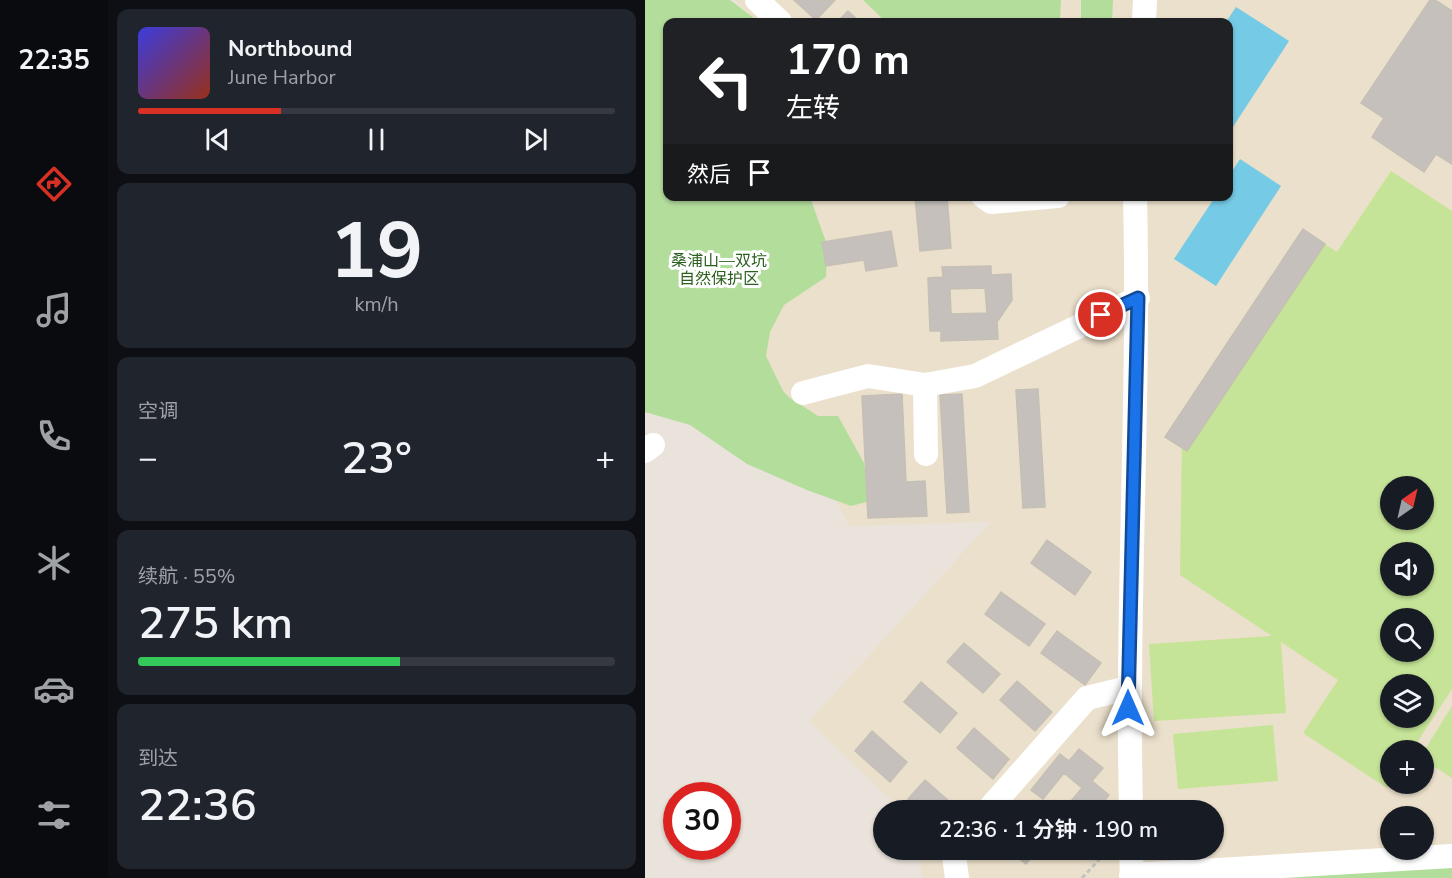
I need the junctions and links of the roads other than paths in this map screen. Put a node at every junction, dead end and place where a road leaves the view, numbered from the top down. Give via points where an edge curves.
1 (757, 0) edge
2 (1145, 0) edge
3 (776, 18) edge
4 (1144, 18) edge
5 (1135, 201) edge
6 (1138, 298) junction
7 (925, 385) junction
8 (803, 393) dead end
9 (926, 454) dead end
10 (1128, 688) junction
11 (997, 800) edge
12 (1131, 800) edge
13 (1452, 856) edge
14 (955, 860) edge
15 (1131, 860) edge
16 (1131, 876) edge
17 (957, 878) edge

1 - 3 street
2 - 4 street
5 - 6 street
6 - 7 street via 975,376
6 - 10 street
7 - 8 street via 868,376
7 - 9 street
10 - 11 street via 1087,698
10 - 12 street
13 - 16 street
14 - 17 street
15 - 16 street

